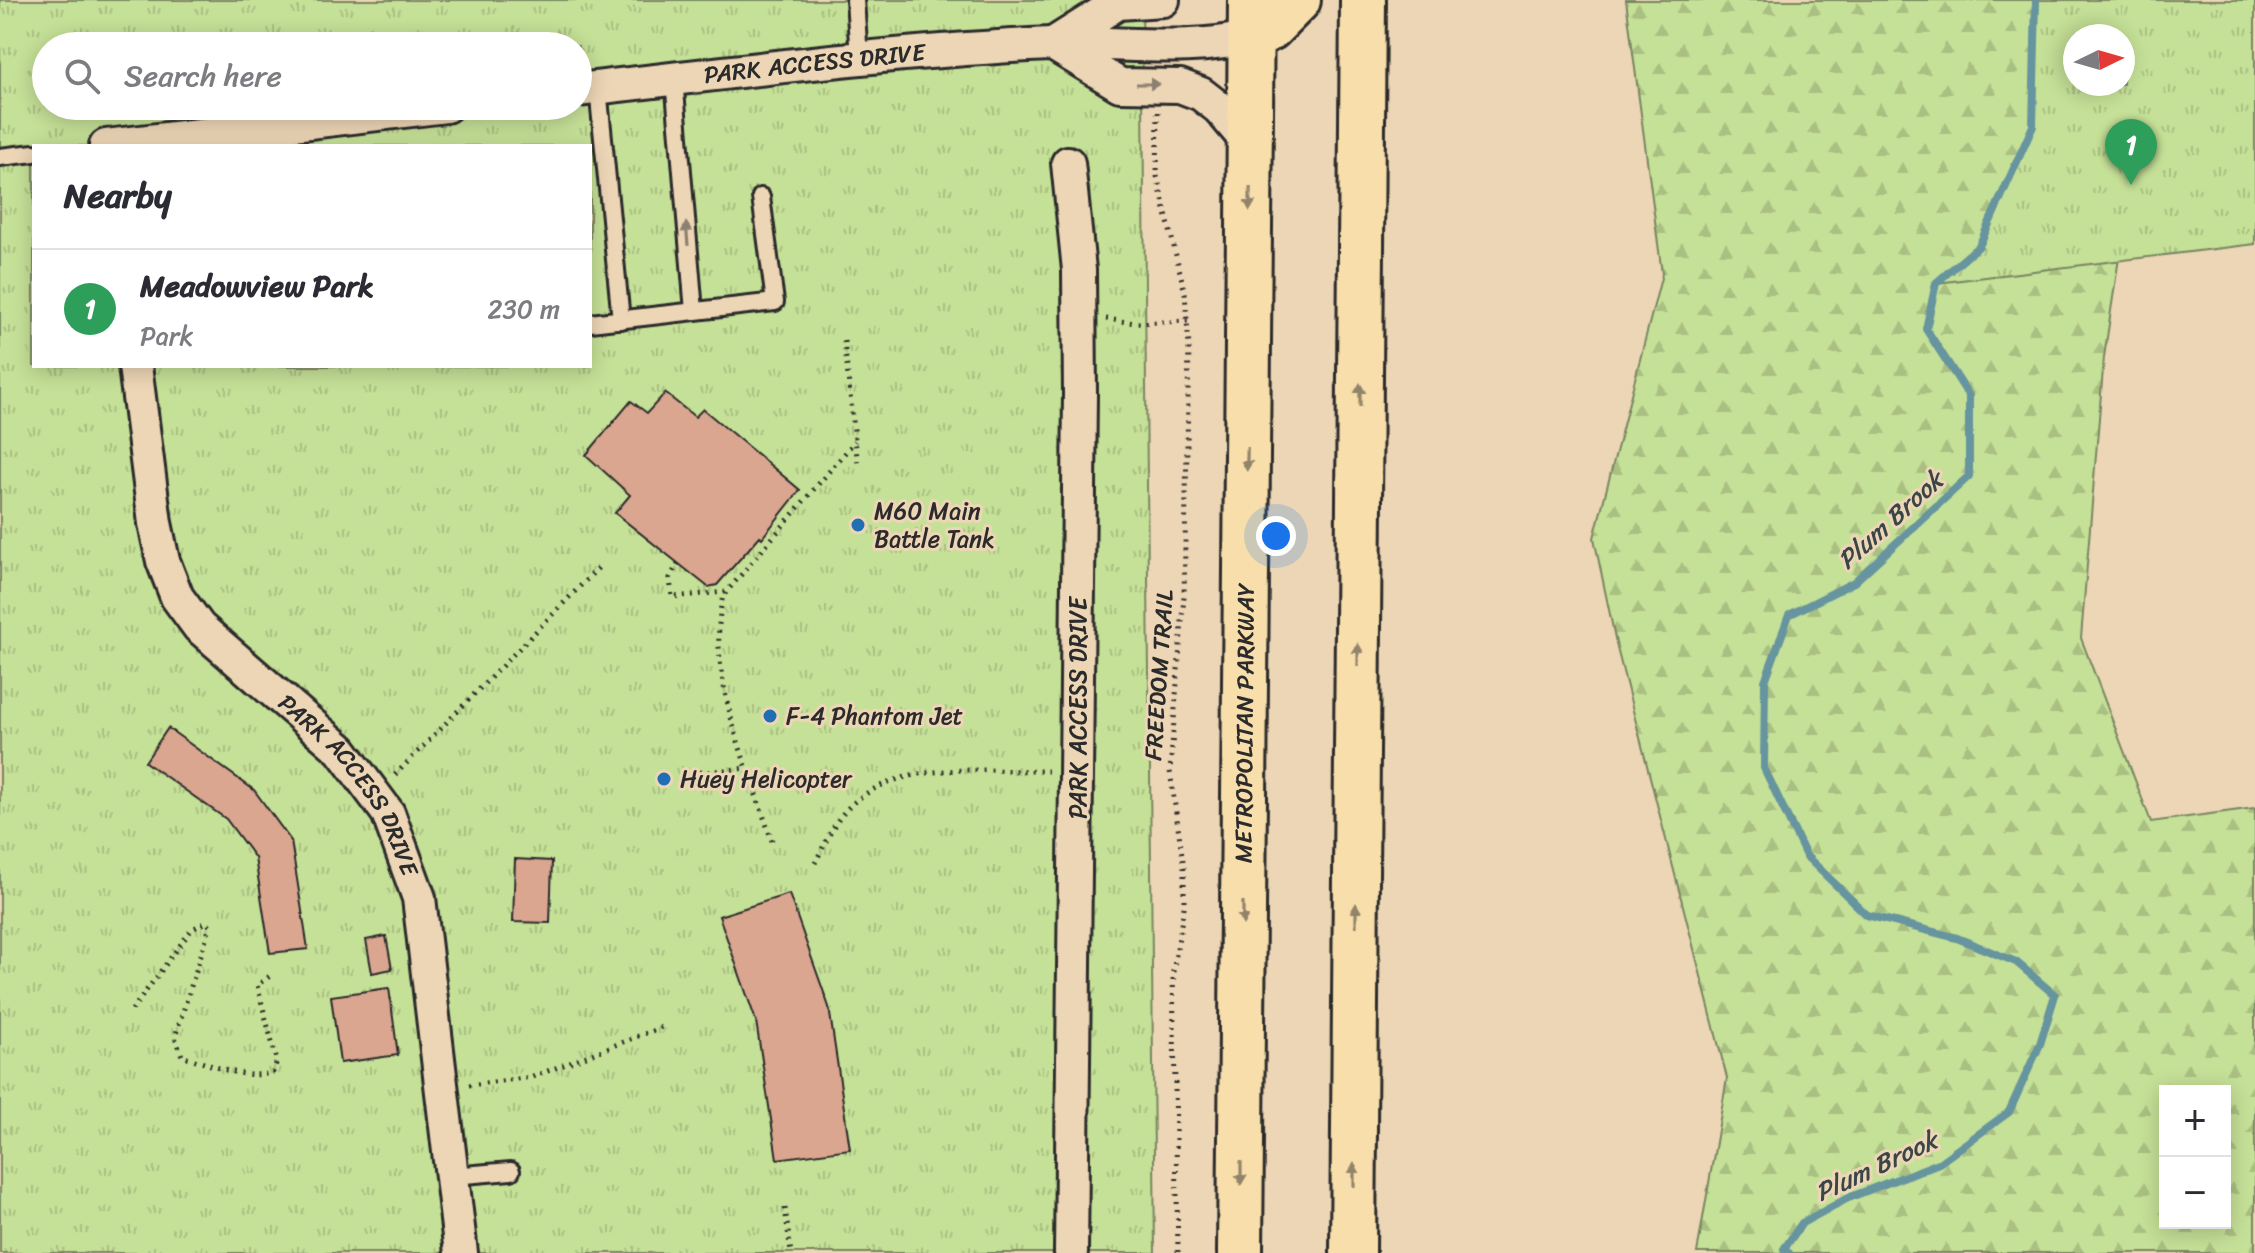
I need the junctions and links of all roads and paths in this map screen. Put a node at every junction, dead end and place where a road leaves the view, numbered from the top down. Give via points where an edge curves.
1 (855, 0) edge
2 (1163, 0) edge
3 (1298, 0) edge
4 (1363, 0) edge
5 (1251, 18) edge
6 (1053, 44) junction
7 (859, 57) junction
8 (674, 79) junction
9 (592, 89) edge
10 (1158, 101) dead end
11 (592, 117) edge
12 (327, 120) edge
13 (123, 144) edge
14 (1250, 145) junction
15 (32, 153) edge
16 (0, 157) edge
17 (1068, 163) dead end
18 (761, 197) dead end
19 (694, 311) junction
20 (1079, 316) junction
21 (621, 320) junction
22 (1188, 321) junction
23 (592, 323) edge
24 (844, 341) dead end
25 (135, 368) edge
26 (855, 441) junction
27 (858, 466) dead end
28 (678, 563) dead end
29 (599, 567) dead end
30 (726, 592) junction
31 (747, 768) junction
32 (692, 773) dead end
33 (1078, 773) junction
34 (390, 779) dead end
35 (772, 841) dead end
36 (815, 863) dead end
37 (273, 974) dead end
38 (132, 1010) dead end
39 (662, 1027) dead end
40 (443, 1089) junction
41 (511, 1171) dead end
42 (452, 1176) junction
43 (785, 1208) dead end
44 (461, 1253) edge
45 (791, 1253) edge
46 (1071, 1253) edge
47 (1178, 1253) edge
48 (1240, 1253) edge
49 (1353, 1253) edge

1 - 7 lane
2 - 6 street, PARK ACCESS DRIVE via 1118,3
3 - 5 main road via 1270,28
49 -> 4 main road
5 - 6 street, PARK ACCESS DRIVE via 1208,45
5 - 14 main road, METROPOLITAN PARKWAY
6 - 7 street, PARK ACCESS DRIVE
6 -> 14 street via 1120,85 1180,86 1201,94
7 - 8 street, PARK ACCESS DRIVE
8 - 9 street, PARK ACCESS DRIVE
19 -> 8 lane
10 - 22 path, FREEDOM TRAIL via 1157,176
11 - 21 lane
12 - 13 street
14 -> 48 main road, METROPOLITAN PARKWAY
15 - 16 lane
17 - 20 street, PARK ACCESS DRIVE
18 - 19 lane via 775,302
19 - 21 lane
20 - 22 path via 1135,323
20 - 33 street, PARK ACCESS DRIVE
21 - 23 lane
22 - 47 path, FREEDOM TRAIL via 1184,596 1170,771 1184,868 1184,907 1173,972
24 - 26 path
25 - 40 street, PARK ACCESS DRIVE via 155,523 177,597 199,627 341,750 388,813 419,898
26 - 27 path
26 - 30 path
28 - 30 path via 670,578 672,597
29 - 34 path
30 - 31 path via 718,633 728,709
31 - 32 path
31 - 35 path
33 - 36 path via 984,771 880,783 843,812
33 - 46 street, PARK ACCESS DRIVE
37 - 38 path via 257,985 277,1061 266,1075 182,1056 177,1047 175,1037 207,945 207,922 192,929
39 - 40 path via 532,1077
40 - 42 street, PARK ACCESS DRIVE
41 - 42 lane
42 - 44 street, PARK ACCESS DRIVE
43 - 45 path

